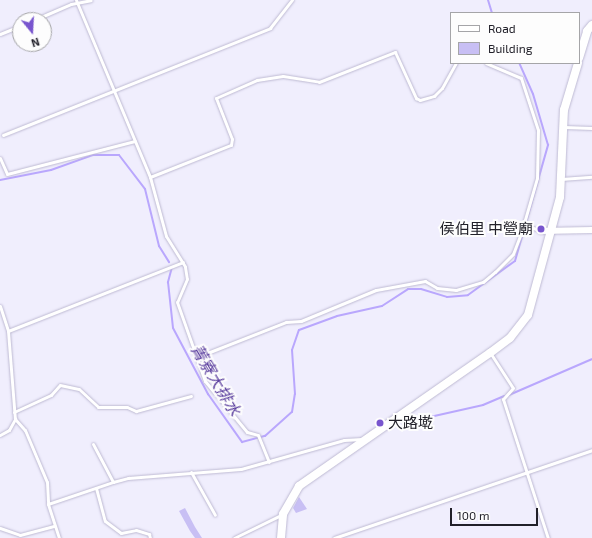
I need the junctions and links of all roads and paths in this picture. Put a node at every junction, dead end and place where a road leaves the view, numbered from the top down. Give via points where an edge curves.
1 (76, 0) edge
2 (91, 0) edge
3 (292, 0) edge
4 (79, 5) junction
5 (52, 12) edge
6 (592, 25) edge
7 (12, 29) edge
8 (0, 34) edge
9 (580, 55) edge
10 (455, 64) edge
11 (488, 64) edge
12 (578, 64) edge
13 (114, 91) junction
14 (563, 127) junction
15 (592, 128) edge
16 (3, 135) dead end
17 (135, 141) junction
18 (0, 158) edge
19 (150, 177) junction
20 (592, 177) edge
21 (561, 179) junction
22 (524, 225) junction
23 (592, 230) edge
24 (541, 231) joint
25 (552, 233) junction
26 (183, 262) junction
27 (0, 306) edge
28 (8, 331) junction
29 (490, 353) junction
30 (197, 357) junction
31 (191, 396) dead end
32 (14, 412) junction
33 (15, 419) junction
34 (0, 435) edge
35 (364, 438) junction
36 (93, 444) dead end
37 (592, 450) edge
38 (269, 462) junction
39 (191, 472) junction
40 (526, 474) junction
41 (113, 482) junction
42 (96, 488) junction
43 (48, 504) junction
44 (283, 514) junction
45 (214, 515) dead end
46 (54, 526) junction
47 (0, 528) edge
48 (59, 538) edge
49 (150, 538) edge
50 (234, 538) edge
51 (281, 538) edge
52 (334, 538) edge
53 (548, 538) edge

1 - 4 lane
2 - 4 lane
3 - 13 lane via 270,28
4 - 5 lane via 71,4
4 - 13 lane
6 - 9 street via 587,31
7 - 8 lane
10 - 19 lane via 442,88 434,96 420,100 416,98 395,52 319,82 283,76 257,80 216,98 232,139 231,145
11 - 22 lane via 521,78 538,130 537,178
12 - 14 street
13 - 16 lane
13 - 17 lane
14 - 15 lane
14 - 21 street
17 - 18 lane via 7,174
17 - 19 lane
19 - 26 lane via 166,236
20 - 21 lane
21 - 25 street
22 - 24 lane
22 - 30 lane via 512,254 483,282 446,291 424,282 376,290 301,321 286,322
23 - 25 street
24 - 25 street
25 - 29 street via 528,315 510,338
26 - 28 lane
26 - 30 lane via 187,279 177,302
27 - 28 lane
28 - 32 lane
29 - 35 street
29 - 40 lane via 514,388 503,399
30 - 38 lane via 205,381 247,432 258,435
31 - 32 lane via 136,411 98,407 79,389 60,385 51,395
32 - 33 lane
33 - 34 lane via 9,430
33 - 43 lane via 24,430 46,482
35 - 38 lane via 344,440
35 - 44 street via 299,486
36 - 41 lane
37 - 40 lane
38 - 39 lane via 241,469
39 - 41 lane
39 - 45 lane
40 - 52 lane
40 - 53 lane
41 - 42 lane
42 - 43 lane
42 - 49 lane via 105,521 121,533 136,530 149,534
43 - 46 lane
44 - 50 lane
44 - 51 street
46 - 47 lane via 20,535
46 - 48 lane

